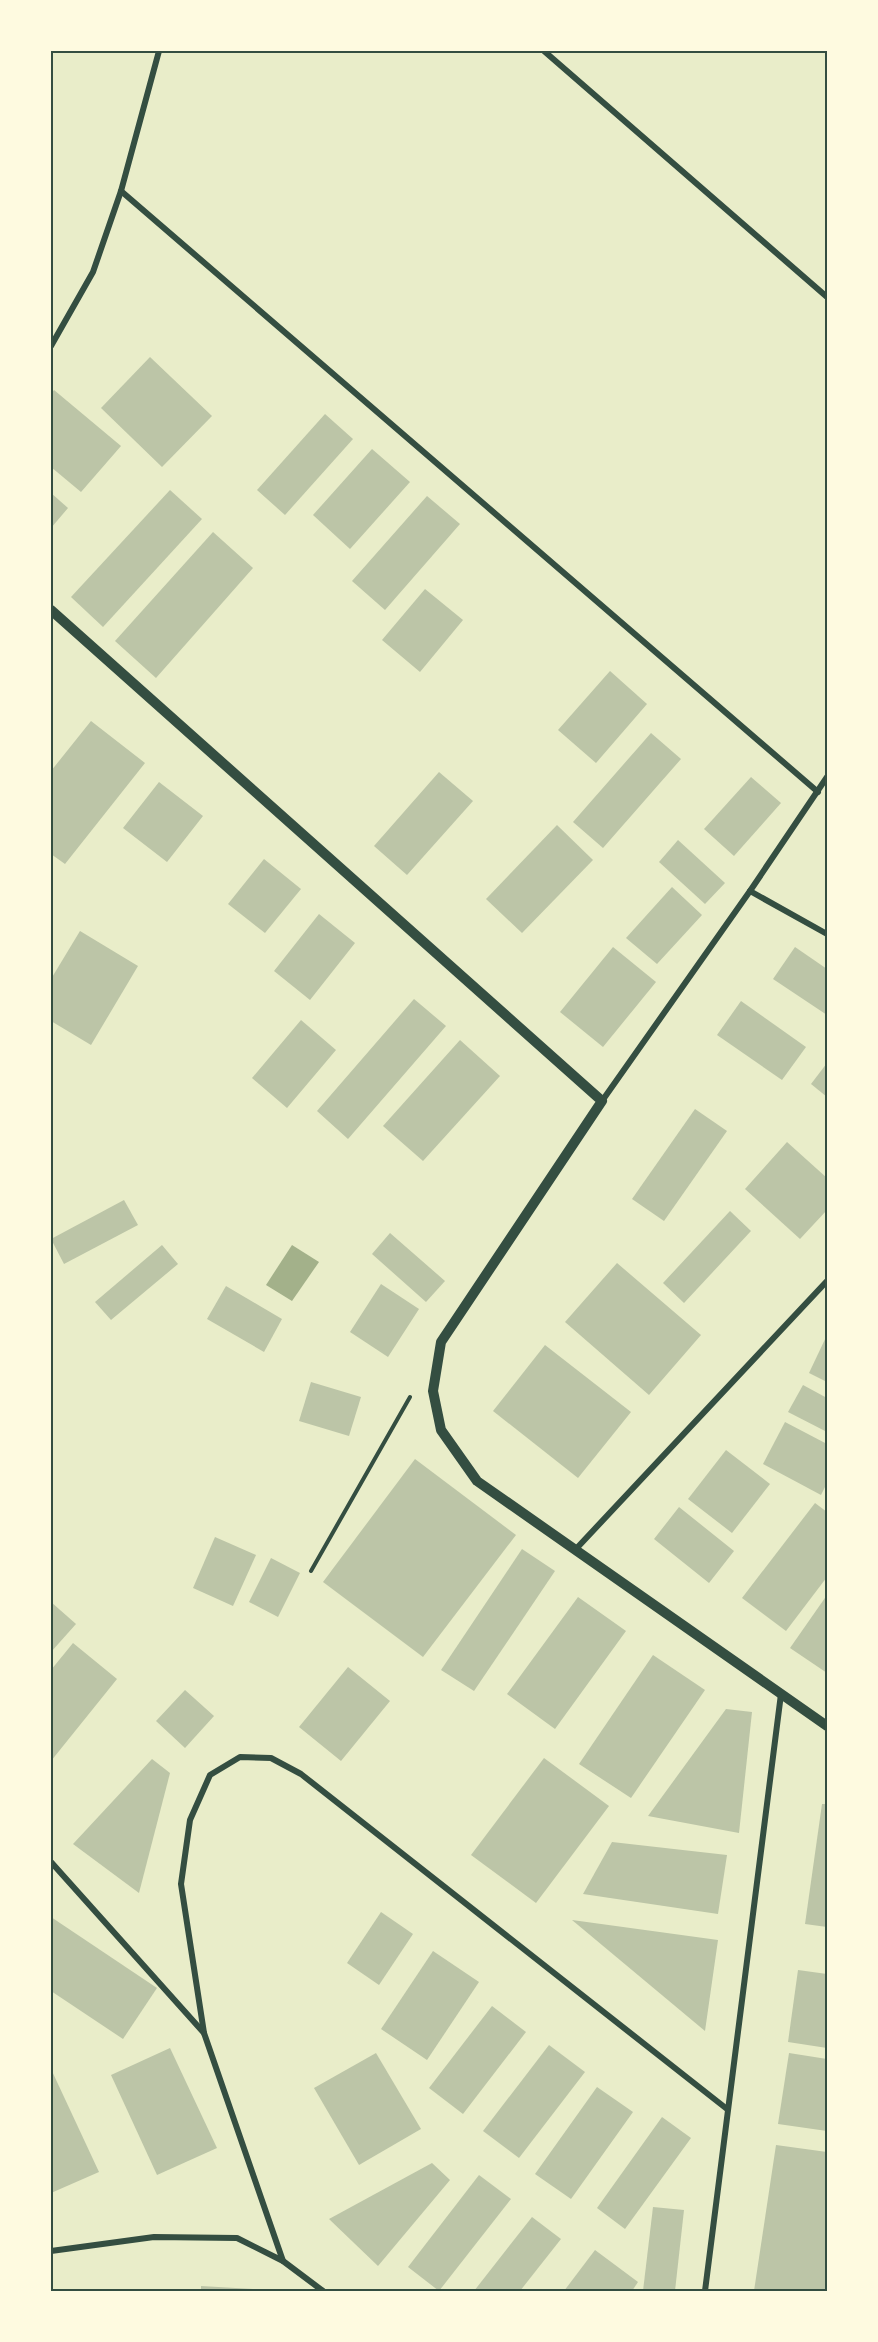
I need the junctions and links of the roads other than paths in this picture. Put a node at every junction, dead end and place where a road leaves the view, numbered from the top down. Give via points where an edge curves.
1 (159, 51) edge
2 (544, 51) edge
3 (121, 191) junction
4 (827, 297) edge
5 (51, 346) edge
6 (51, 610) edge
7 (827, 777) edge
8 (818, 792) junction
9 (750, 891) junction
10 (827, 934) edge
11 (602, 1101) junction
12 (827, 1281) edge
13 (575, 1550) junction
14 (781, 1694) junction
15 (827, 1726) edge
16 (51, 1862) edge
17 (204, 2033) junction
18 (727, 2109) junction
19 (51, 2251) edge
20 (283, 2261) junction
21 (323, 2291) edge
22 (705, 2291) edge

1 - 3 street
2 - 4 street
3 - 5 street via 93,272
3 - 8 street
6 - 11 street
7 - 8 street
8 - 9 street
9 - 10 street
9 - 11 street
11 - 13 street via 441,1342 433,1391 441,1430 477,1480
12 - 13 street
13 - 14 street
14 - 15 street
14 - 18 street
16 - 17 street
17 - 18 street via 181,1884 190,1820 210,1775 240,1757 271,1758 301,1774
17 - 20 street
18 - 22 street
19 - 20 street via 154,2237 237,2238
20 - 21 street

